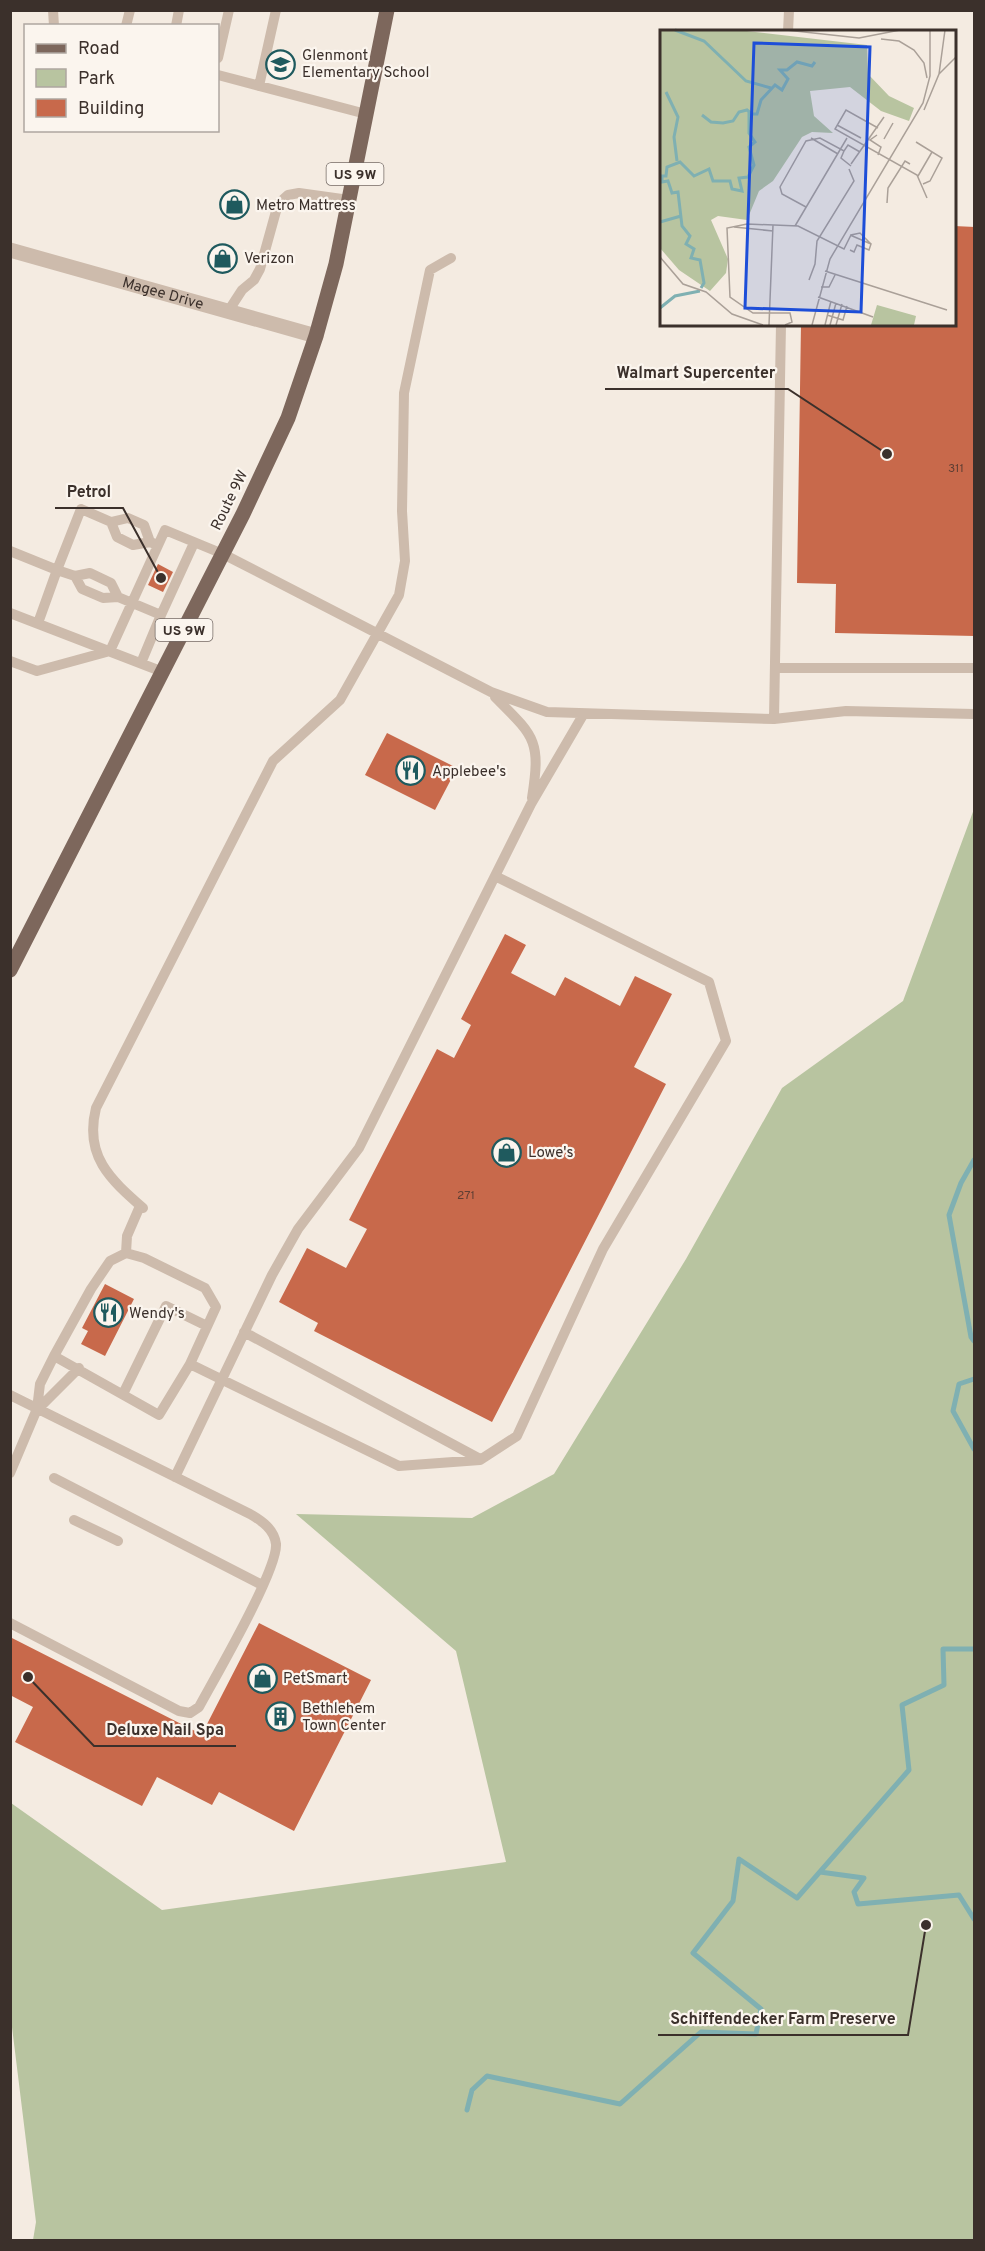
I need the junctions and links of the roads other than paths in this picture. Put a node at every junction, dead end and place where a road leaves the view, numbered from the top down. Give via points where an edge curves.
1 (229, 10) edge
2 (276, 10) edge
3 (387, 10) edge
4 (789, 10) edge
5 (788, 30) edge
6 (219, 53) edge
7 (219, 75) edge
8 (259, 86) junction
9 (366, 114) junction
10 (349, 200) junction
11 (10, 250) edge
12 (451, 258) dead end
13 (229, 310) junction
14 (781, 326) edge
15 (316, 336) junction
16 (111, 522) junction
17 (194, 543) junction
18 (154, 544) junction
19 (10, 551) edge
20 (223, 554) junction
21 (57, 570) junction
22 (75, 576) junction
23 (118, 597) junction
24 (131, 602) junction
25 (10, 612) edge
26 (161, 615) junction
27 (38, 623) junction
28 (377, 634) junction
29 (110, 651) junction
30 (10, 661) edge
31 (141, 663) junction
32 (775, 668) junction
33 (975, 668) edge
34 (163, 672) junction
35 (491, 692) junction
36 (975, 714) edge
37 (583, 715) junction
38 (774, 719) junction
39 (531, 804) junction
40 (495, 876) junction
41 (10, 970) edge
42 (126, 1253) junction
43 (207, 1326) junction
44 (244, 1332) junction
45 (54, 1356) junction
46 (190, 1364) junction
47 (79, 1368) junction
48 (221, 1380) junction
49 (123, 1394) junction
50 (10, 1395) edge
51 (38, 1409) junction
52 (480, 1460) junction
53 (10, 1473) edge
54 (175, 1477) junction
55 (54, 1478) dead end
56 (74, 1520) dead end
57 (118, 1540) dead end
58 (262, 1585) junction
59 (10, 1623) edge

1 - 6 lane
2 - 8 lane
3 - 9 main road, Route 9W / US 9W
4 - 5 lane
7 - 8 lane
8 - 9 lane
9 - 10 main road, Route 9W / US 9W
10 - 13 lane via 299,194 288,195 278,204 254,280
10 - 15 main road, Route 9W / US 9W
11 - 13 street, Magee Drive
12 - 28 lane via 430,270 404,393 404,570 399,595
13 - 15 street, Magee Drive
14 - 32 lane
15 - 20 main road, Route 9W / US 9W via 278,440
16 - 18 lane via 117,537 133,545
16 - 18 lane via 128,518 144,525
16 - 21 lane via 81,509
17 - 18 lane via 165,530
17 - 20 lane
17 - 26 lane
18 - 24 lane
19 - 21 lane
20 - 28 lane
20 - 34 main road, Route 9W / US 9W
21 - 22 lane
21 - 27 lane
22 - 23 lane via 82,589 103,598
22 - 23 lane via 90,573 111,583
23 - 24 lane
24 - 26 lane
24 - 29 lane
25 - 27 lane
26 - 31 lane
27 - 29 lane
28 - 35 lane
28 - 42 lane via 340,700 273,761 96,1108 92,1123 100,1162 110,1178 141,1207 127,1236
29 - 30 lane via 37,670
29 - 31 lane
31 - 34 lane
32 - 33 lane
32 - 38 lane
34 - 41 main road, Route 9W / US 9W
35 - 37 lane via 535,709
35 - 39 lane via 525,726 534,743 537,759
36 - 38 lane via 846,711
37 - 38 lane
37 - 39 lane
39 - 40 lane
40 - 44 lane via 359,1148 298,1229
40 - 52 lane via 709,982 726,1041 603,1249 517,1436
42 - 43 lane via 205,1288 216,1307
42 - 45 lane via 110,1261
43 - 46 lane
43 - 49 lane via 166,1306
44 - 48 lane
44 - 52 lane
45 - 47 lane
45 - 51 lane via 40,1384
46 - 48 lane
46 - 49 lane via 159,1415
47 - 49 lane
47 - 51 lane
48 - 52 lane via 399,1466
48 - 54 lane
50 - 51 lane
51 - 53 lane
51 - 54 lane
54 - 58 lane via 266,1524 276,1545
55 - 58 lane
56 - 57 lane
58 - 59 lane via 199,1707 190,1713 179,1712

